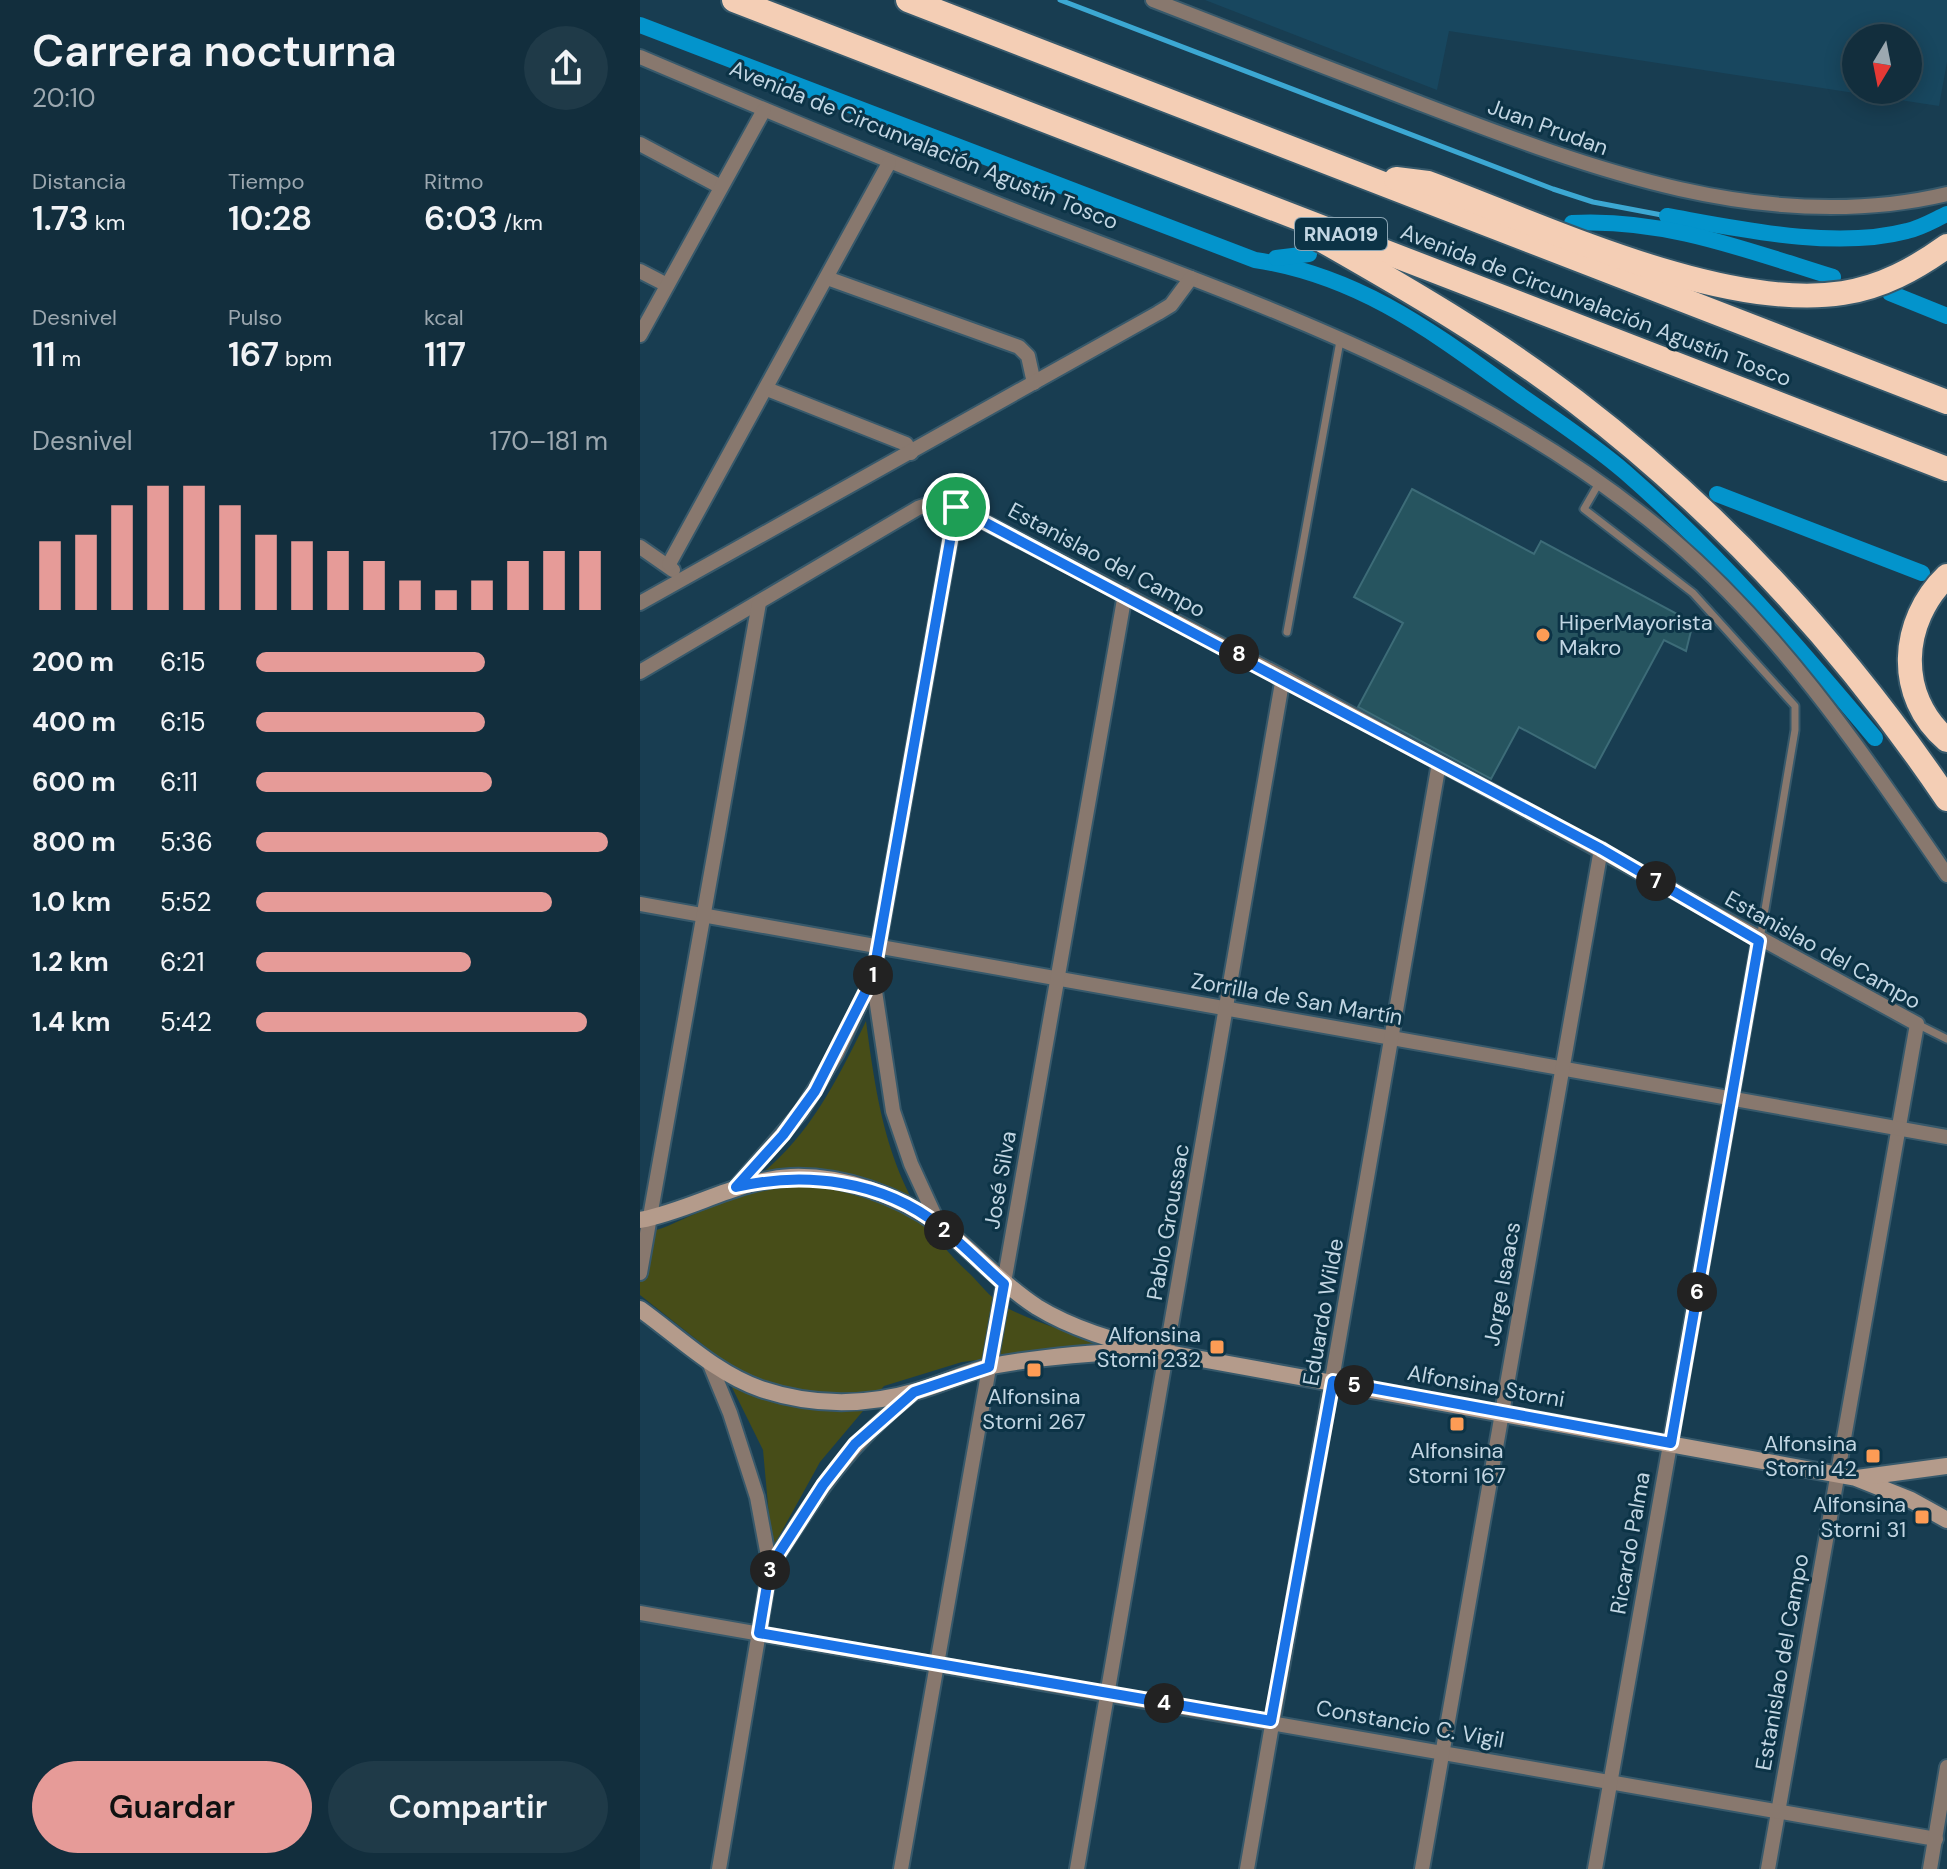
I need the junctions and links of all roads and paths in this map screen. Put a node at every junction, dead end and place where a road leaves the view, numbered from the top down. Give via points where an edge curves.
1 (734, 0) edge
2 (908, 0) edge
3 (1153, 0) edge
4 (640, 57) edge
5 (764, 110) junction
6 (640, 144) edge
7 (889, 163) junction
8 (1357, 174) junction
9 (721, 187) junction
10 (1947, 194) edge
11 (1242, 196) junction
12 (1947, 246) edge
13 (640, 271) edge
14 (827, 278) junction
15 (1191, 278) junction
16 (667, 285) junction
17 (640, 335) edge
18 (1340, 341) junction
19 (1034, 383) junction
20 (767, 389) junction
21 (1947, 402) edge
22 (911, 453) junction
23 (1947, 469) edge
24 (1600, 482) junction
25 (956, 507) junction
26 (640, 547) edge
27 (669, 564) junction
28 (1947, 576) edge
29 (680, 580) junction
30 (1125, 594) junction
31 (640, 603) edge
32 (759, 603) junction
33 (1287, 632) dead end
34 (640, 672) edge
35 (1283, 677) junction
36 (1947, 740) edge
37 (1439, 763) junction
38 (1947, 799) edge
39 (1601, 849) junction
40 (1947, 875) edge
41 (640, 904) edge
42 (704, 915) junction
43 (1759, 941) junction
44 (878, 948) junction
45 (873, 977) junction
46 (1057, 979) junction
47 (1226, 1009) junction
48 (1917, 1024) junction
49 (1394, 1039) junction
50 (1947, 1039) edge
51 (1563, 1069) junction
52 (1731, 1101) junction
53 (1898, 1131) junction
54 (1947, 1137) edge
55 (736, 1187) junction
56 (644, 1219) edge
57 (939, 1225) junction
58 (640, 1273) edge
59 (1004, 1284) junction
60 (640, 1309) edge
61 (1161, 1352) junction
62 (709, 1362) junction
63 (989, 1367) junction
64 (1333, 1381) junction
65 (914, 1392) junction
66 (1501, 1411) junction
67 (1671, 1443) junction
68 (1947, 1466) edge
69 (1837, 1474) junction
70 (1856, 1478) junction
71 (1947, 1520) edge
72 (770, 1567) junction
73 (640, 1613) edge
74 (759, 1633) junction
75 (938, 1665) junction
76 (1108, 1694) junction
77 (1271, 1721) junction
78 (1442, 1751) junction
79 (1947, 1767) edge
80 (1610, 1782) junction
81 (1779, 1811) junction
82 (1936, 1839) junction
83 (719, 1869) edge
84 (901, 1869) edge
85 (1077, 1869) edge
86 (1247, 1869) edge
87 (1422, 1869) edge
88 (1595, 1869) edge
89 (1768, 1869) edge
90 (1930, 1869) edge

1 - 11 highway, Avenida de Circunvalación Agustín Tosco / RNA019
2 - 8 highway, Avenida de Circunvalación Agustín Tosco / RNA019
3 - 10 street, Juan Prudan via 1556,156 1658,185 1754,202 1823,207 1878,207
4 - 5 street, Avenida de Circunvalación Agustín Tosco
5 - 7 street, Avenida de Circunvalación Agustín Tosco
5 - 9 street
6 - 9 street
7 - 14 street
7 - 15 street, Avenida de Circunvalación Agustín Tosco
8 - 12 highway via 1428,183 1660,269 1771,294 1859,290 1916,267
8 - 21 highway, Avenida de Circunvalación Agustín Tosco / RNA019
9 - 16 street
11 - 23 highway, Avenida de Circunvalación Agustín Tosco / RNA019
11 - 38 highway via 1470,328 1574,400 1661,472 1792,600
13 - 16 street
14 - 19 street via 1019,347 1028,356
14 - 20 street
15 - 18 street, Avenida de Circunvalación Agustín Tosco
15 - 19 street via 1171,305
16 - 17 street
18 - 24 street, Avenida de Circunvalación Agustín Tosco via 1474,402
18 - 33 lane
19 - 22 street
20 - 22 street via 906,444
20 - 27 street
22 - 29 street
24 - 40 street, Avenida de Circunvalación Agustín Tosco via 1672,539 1750,614 1827,704
24 - 43 lane via 1584,509 1693,593 1795,706
25 - 30 street, Estanislao del Campo
25 - 32 street via 933,503 918,508
25 - 44 street
26 - 27 street
27 - 29 street
28 - 36 highway via 1916,619 1909,668 1924,713
29 - 31 street
30 - 35 street, Estanislao del Campo
30 - 46 street, José Silva
32 - 34 street
32 - 42 street
35 - 37 street, Estanislao del Campo
35 - 47 street, Pablo Groussac
37 - 39 street, Estanislao del Campo
37 - 49 street, Eduardo Wilde
39 - 43 street, Estanislao del Campo
39 - 51 street, Jorge Isaacs
41 - 42 street, Zorrilla de San Martín
42 - 44 street, Zorrilla de San Martín
42 - 56 street
43 - 48 street, Estanislao del Campo
43 - 52 street, Ricardo Palma
44 - 45 street
44 - 46 street, Zorrilla de San Martín
45 - 55 street via 815,1091
45 - 57 street via 893,1111
46 - 47 street, Zorrilla de San Martín
46 - 59 street, José Silva
47 - 49 street, Zorrilla de San Martín
47 - 61 street, Pablo Groussac
48 - 50 lane
48 - 53 street, Estanislao del Campo
49 - 51 street, Zorrilla de San Martín
49 - 64 street, Eduardo Wilde
51 - 52 street, Zorrilla de San Martín
51 - 66 street, Jorge Isaacs
52 - 53 street, Zorrilla de San Martín
52 - 67 street, Ricardo Palma
53 - 54 street, Zorrilla de San Martín
53 - 69 street, Estanislao del Campo
55 - 56 street, Alfonsina Storni
55 - 57 street, Alfonsina Storni via 794,1177 847,1183
56 - 58 street
57 - 59 street, Alfonsina Storni
59 - 61 street, Alfonsina Storni via 1073,1326
59 - 63 street, José Silva
60 - 62 street, Alfonsina Storni
61 - 63 street, Alfonsina Storni via 1072,1354
61 - 64 street, Alfonsina Storni
61 - 76 street, Pablo Groussac
62 - 65 street, Alfonsina Storni via 761,1389 801,1400 845,1404
62 - 72 street via 757,1497
63 - 65 street, Alfonsina Storni
63 - 75 street, José Silva
64 - 66 street, Alfonsina Storni
64 - 77 street, Eduardo Wilde
65 - 72 street via 875,1423 839,1463
66 - 67 street, Alfonsina Storni
66 - 78 street, Jorge Isaacs
67 - 69 street, Alfonsina Storni
67 - 80 street, Ricardo Palma
68 - 70 street, Alfonsina Storni
69 - 70 street, Alfonsina Storni
69 - 81 street, Estanislao del Campo
70 - 71 street, Alfonsina Storni
72 - 74 street
73 - 74 street, Constancio C. Vigil
74 - 75 street, Constancio C. Vigil
74 - 83 street
75 - 76 street, Constancio C. Vigil
75 - 84 street, José Silva
76 - 77 street, Constancio C. Vigil
76 - 85 street, Pablo Groussac
77 - 78 street, Constancio C. Vigil
77 - 86 street, Eduardo Wilde
78 - 80 street, Constancio C. Vigil
78 - 87 street, Jorge Isaacs
79 - 82 street
80 - 81 street, Constancio C. Vigil
80 - 88 street, Ricardo Palma
81 - 82 street, Constancio C. Vigil
81 - 89 street, Estanislao del Campo
82 - 90 street

